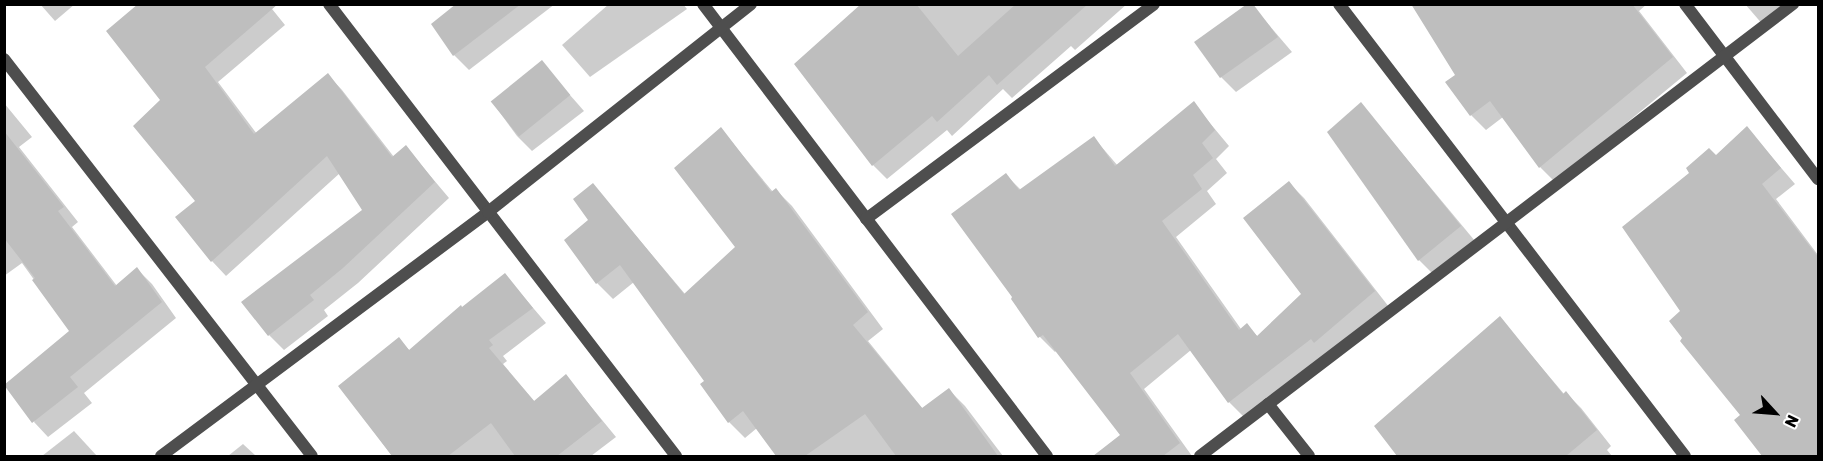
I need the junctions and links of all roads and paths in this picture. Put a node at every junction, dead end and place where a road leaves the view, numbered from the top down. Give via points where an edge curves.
1 (329, 4) edge
2 (703, 4) edge
3 (751, 4) edge
4 (1154, 4) edge
5 (1339, 4) edge
6 (1685, 4) edge
7 (1793, 4) edge
8 (721, 28) junction
9 (1725, 56) junction
10 (4, 59) edge
11 (1818, 179) edge
12 (488, 212) junction
13 (866, 219) junction
14 (1505, 222) junction
15 (256, 384) junction
16 (1268, 404) junction
17 (161, 456) edge
18 (312, 456) edge
19 (676, 456) edge
20 (1047, 456) edge
21 (1200, 456) edge
22 (1309, 456) edge
23 (1685, 456) edge

1 - 12 street
2 - 8 street
3 - 8 street
4 - 13 street
5 - 14 street
6 - 9 street
7 - 9 street
8 - 12 street
8 - 13 street
9 - 11 street
9 - 14 street
10 - 15 street
12 - 15 street
12 - 19 street
13 - 20 street
14 - 16 street
14 - 23 street
15 - 17 street
15 - 18 street
16 - 21 street
16 - 22 street

